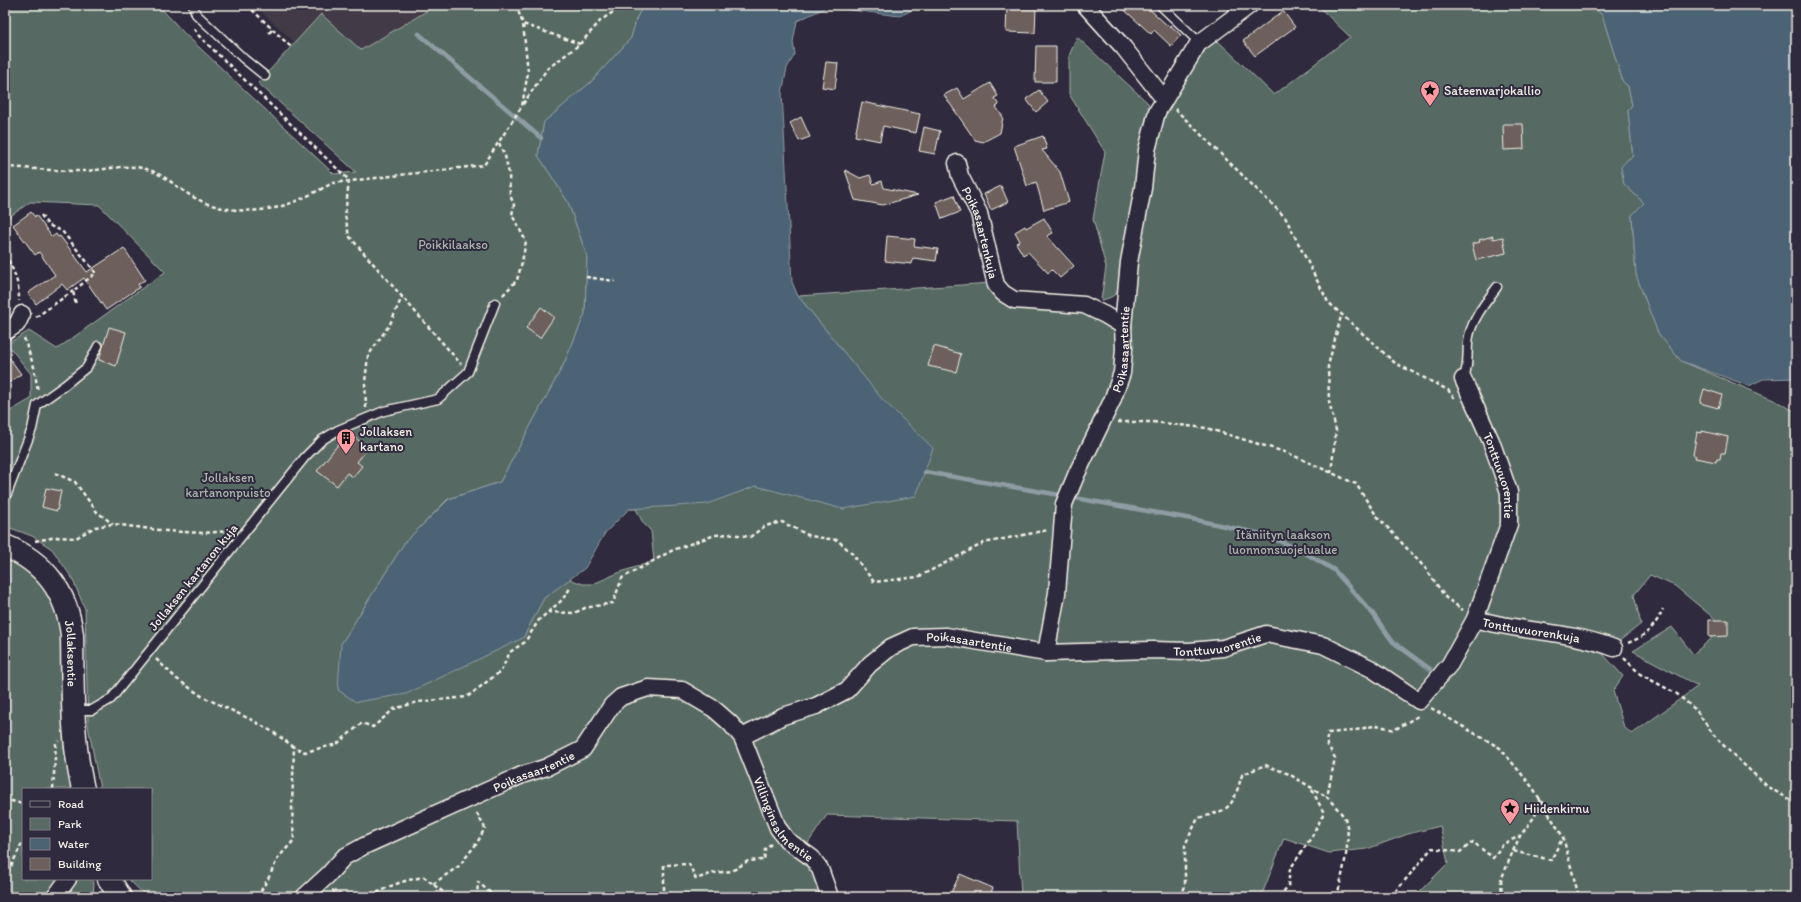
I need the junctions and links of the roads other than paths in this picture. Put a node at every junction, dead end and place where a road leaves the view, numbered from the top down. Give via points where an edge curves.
1 (193, 5) edge
2 (1085, 5) edge
3 (1160, 5) edge
4 (1250, 5) edge
5 (1200, 43) junction
6 (265, 76) dead end
7 (1164, 99) junction
8 (957, 164) dead end
9 (1497, 287) dead end
10 (495, 303) road end
11 (1123, 326) junction
12 (98, 346) dead end
13 (1463, 379) joint
14 (5, 498) edge
15 (5, 546) edge
16 (1475, 619) junction
17 (1614, 648) road end
18 (1046, 653) junction
19 (1422, 709) joint
20 (73, 710) junction
21 (742, 737) junction
22 (83, 788) edge
23 (67, 880) edge
24 (110, 880) edge
25 (55, 897) edge
26 (120, 897) edge
27 (304, 897) edge
28 (830, 897) edge

1 - 6 lane via 196,14
2 - 7 street via 1124,48
3 - 5 lane
4 - 5 street, Poikasaartentie
5 - 7 street, Poikasaartentie
7 - 11 street, Poikasaartentie via 1157,112 1147,150 1143,188 1129,262
8 - 11 street, Poikasaartenkuja via 960,176 979,213 996,285 1003,293 1014,300 1084,305
9 - 13 lane via 1476,318 1469,334 1468,370
10 - 20 lane, Jollaksen kartanon kuja via 468,372 438,399 384,411 338,430 322,440 305,457 111,699 92,710
11 - 18 street, Poikasaartentie via 1122,373 1064,504 1057,593
12 - 14 lane via 87,367 38,405 32,429
13 - 16 street, Tonttuvuorentie via 1491,442 1509,492 1509,524
15 - 20 street, Jollaksentie via 29,558 46,574 67,607 72,635
16 - 17 street, Tonttuvuorenkuja via 1498,626 1597,642
16 - 19 street, Tonttuvuorenkuja
18 - 19 street, Tonttuvuorentie via 1196,651 1223,648 1266,634 1323,645 1372,669
18 - 21 street, Poikasaartentie via 946,636 913,637 891,647 870,664 847,690 816,706 783,716
20 - 22 street, Jollaksentie via 76,762
21 - 27 street, Poikasaartentie via 730,723 682,690 648,688 620,697 582,749 548,767 522,775 364,846 344,857
21 - 28 street, Villinginsalmentie via 778,828 787,840 812,858 820,869
23 - 25 street
24 - 26 street

